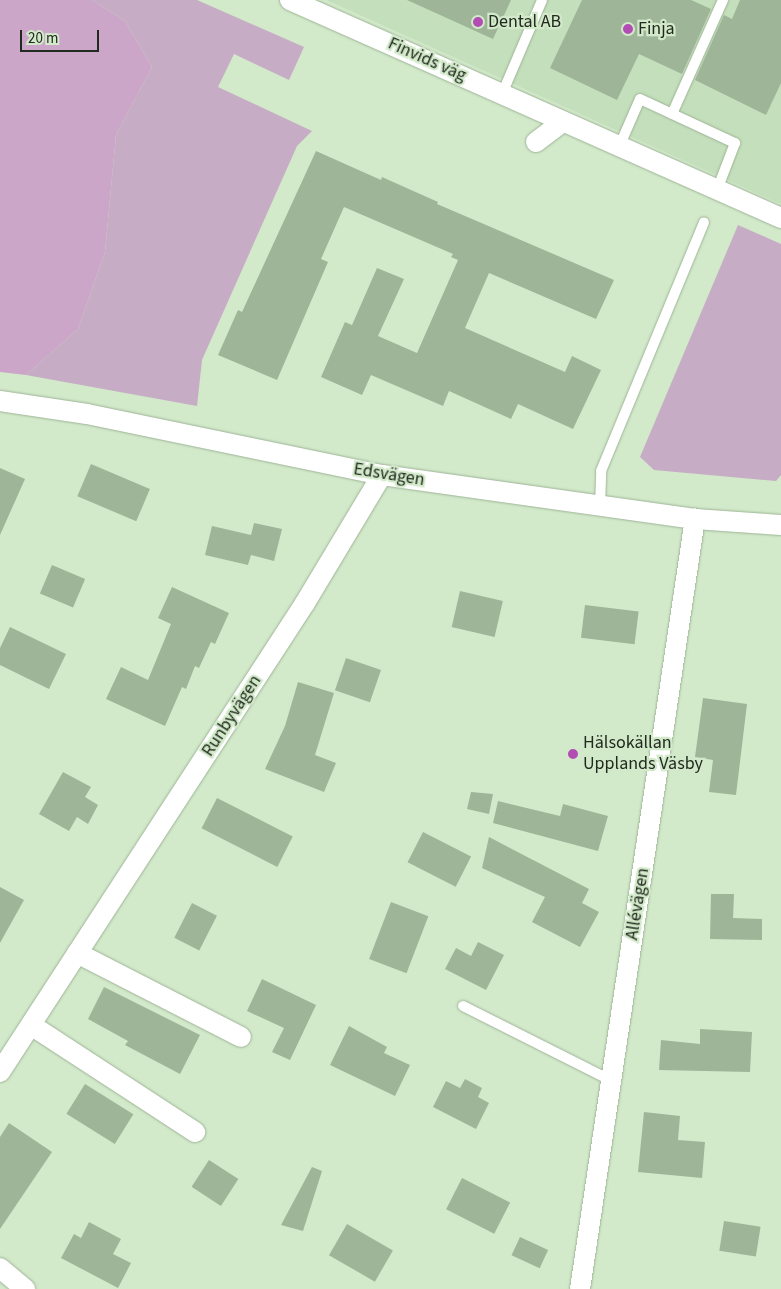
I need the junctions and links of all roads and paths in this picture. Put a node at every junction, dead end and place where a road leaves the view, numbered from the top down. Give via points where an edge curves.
1 (290, 0) edge
2 (542, 0) edge
3 (723, 0) edge
4 (502, 94) junction
5 (672, 114) junction
6 (563, 122) junction
7 (536, 142) dead end
8 (619, 148) junction
9 (717, 190) junction
10 (781, 218) edge
11 (704, 222) dead end
12 (0, 401) edge
13 (382, 476) junction
14 (600, 507) junction
15 (695, 519) junction
16 (781, 524) edge
17 (78, 953) junction
18 (463, 1006) dead end
19 (31, 1025) junction
20 (241, 1037) dead end
21 (0, 1072) edge
22 (612, 1081) junction
23 (194, 1132) dead end
24 (0, 1268) edge
25 (25, 1289) edge
26 (580, 1289) edge

1 - 4 street, Finvids väg
2 - 4 lane
3 - 5 lane
4 - 6 street, Finvids väg
5 - 8 lane via 640,99
5 - 9 lane via 735,143
6 - 7 street
6 - 8 street, Finvids väg
8 - 9 street, Finvids väg
9 - 10 street, Finvids väg
11 - 14 lane via 601,471
12 - 13 street, Edsvägen via 87,414
13 - 14 street, Edsvägen
13 - 17 street, Runbyvägen via 305,603
14 - 15 street, Edsvägen
15 - 16 street, Edsvägen
15 - 22 street, Allévägen
17 - 19 street, Runbyvägen
17 - 20 street
18 - 22 lane
19 - 21 street, Runbyvägen
19 - 23 street
22 - 26 street, Allévägen
24 - 25 street

